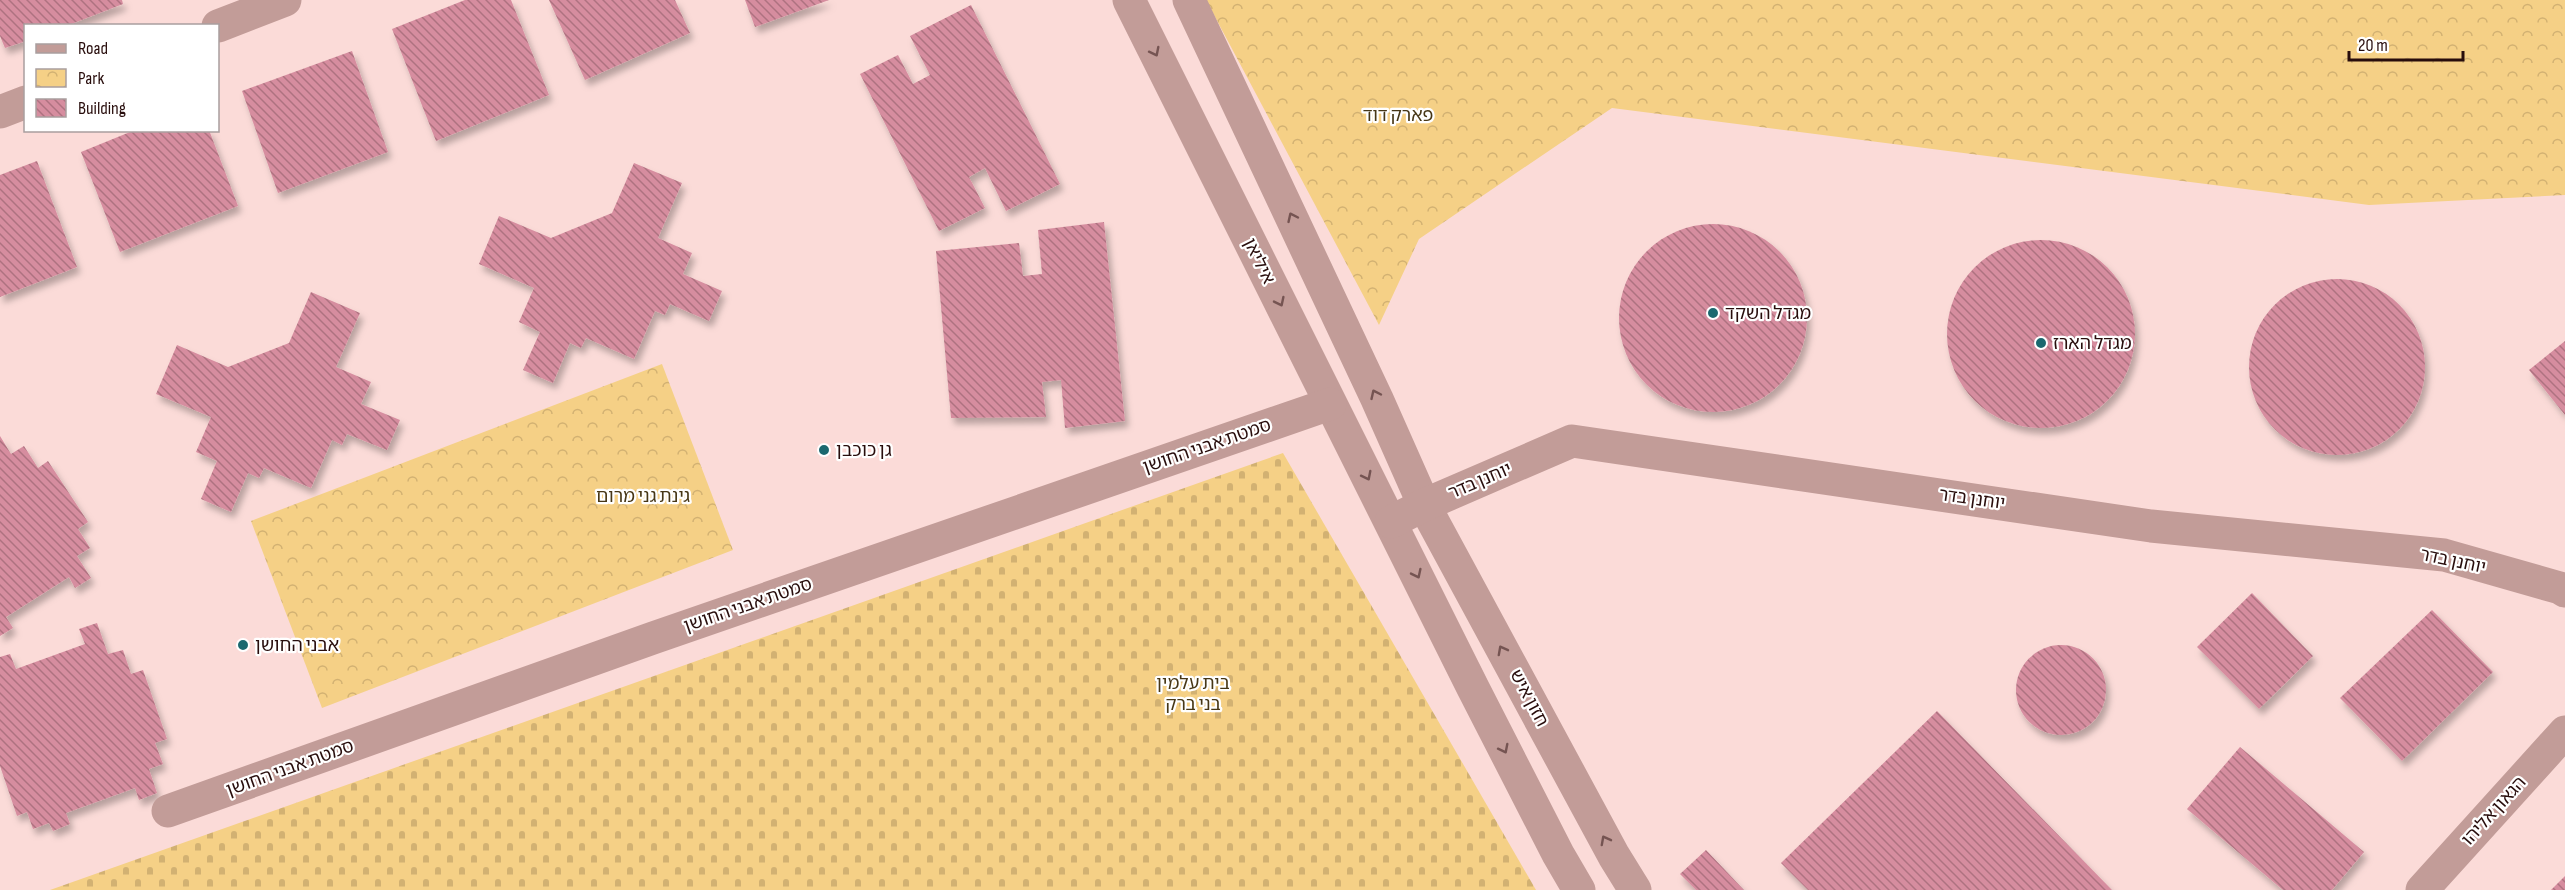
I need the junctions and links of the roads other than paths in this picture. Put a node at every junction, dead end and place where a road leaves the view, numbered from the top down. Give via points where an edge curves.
1 (285, 0) edge
2 (1129, 0) edge
3 (1189, 0) edge
4 (219, 26) edge
5 (24, 103) edge
6 (0, 112) edge
7 (1330, 404) junction
8 (1424, 505) junction
9 (1391, 522) junction
10 (2565, 591) edge
11 (2565, 732) edge
12 (168, 811) dead end
13 (1579, 890) edge
14 (1635, 890) edge
15 (2422, 890) edge

1 - 4 street
2 -> 7 street, איליאן
8 -> 3 street
5 - 6 street
7 -> 9 street, איליאן
7 - 12 street, סמטת אבני החושן
8 - 9 street, יוחנן בדר
8 - 10 street, יוחנן בדר via 1572,441 2151,526 2444,555
14 -> 8 street, חזון איש
9 -> 13 street
11 - 15 street, הגאון אליהו

